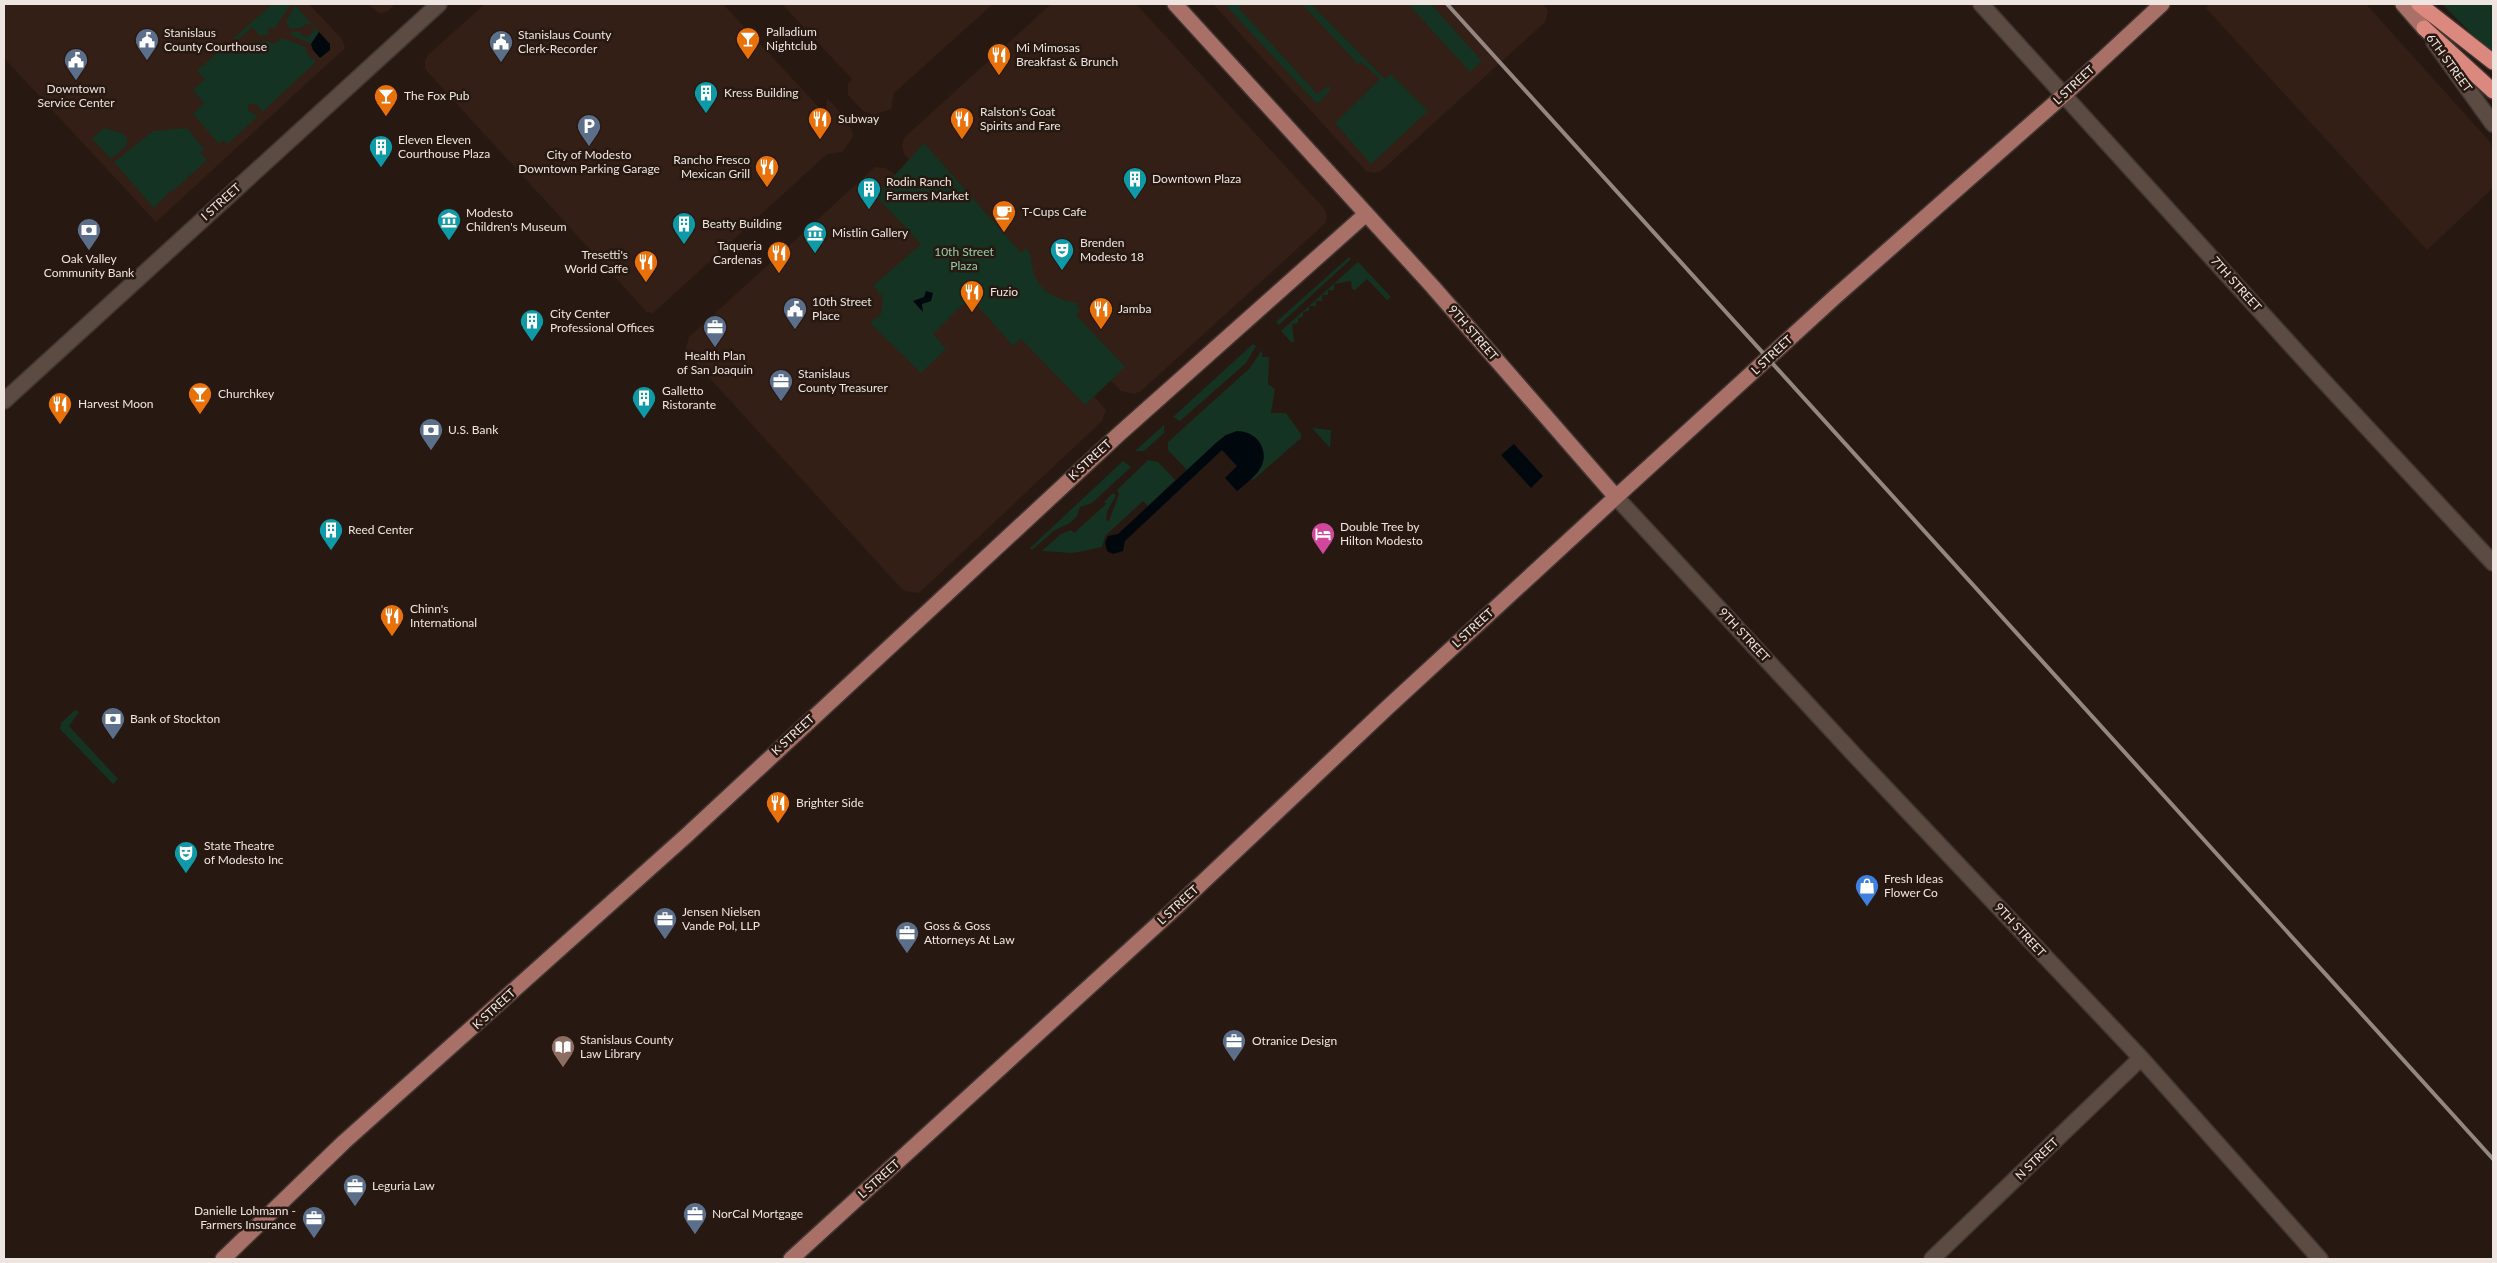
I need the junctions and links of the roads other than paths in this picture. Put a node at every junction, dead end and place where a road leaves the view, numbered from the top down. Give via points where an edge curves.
1 (439, 4) edge
2 (1175, 4) edge
3 (1981, 4) edge
4 (2162, 4) edge
5 (2403, 4) edge
6 (2419, 4) edge
7 (2424, 28) junction
8 (2493, 62) edge
9 (2493, 91) edge
10 (2066, 94) junction
11 (2493, 124) edge
12 (1366, 214) junction
13 (4, 400) edge
14 (1616, 497) junction
15 (2493, 563) edge
16 (2141, 1058) junction
17 (223, 1259) edge
18 (791, 1259) edge
19 (1932, 1259) edge
20 (2320, 1259) edge

1 - 13 street, I STREET
2 - 12 main road, 9TH STREET
3 - 10 street, 7TH STREET
4 - 10 main road, L STREET
5 - 7 main road, 6TH STREET
6 - 8 highway
7 - 9 highway
7 - 11 street, 6TH STREET
10 - 14 main road, L STREET via 1836,296
10 - 15 street, 7TH STREET via 2319,376
12 - 14 main road, 9TH STREET via 1434,287
12 - 17 main road, K STREET via 1110,442 687,835 344,1142
14 - 16 street, 9TH STREET
14 - 18 main road, L STREET via 1388,706 1170,913
16 - 19 street, N STREET
16 - 20 street, 9TH STREET

